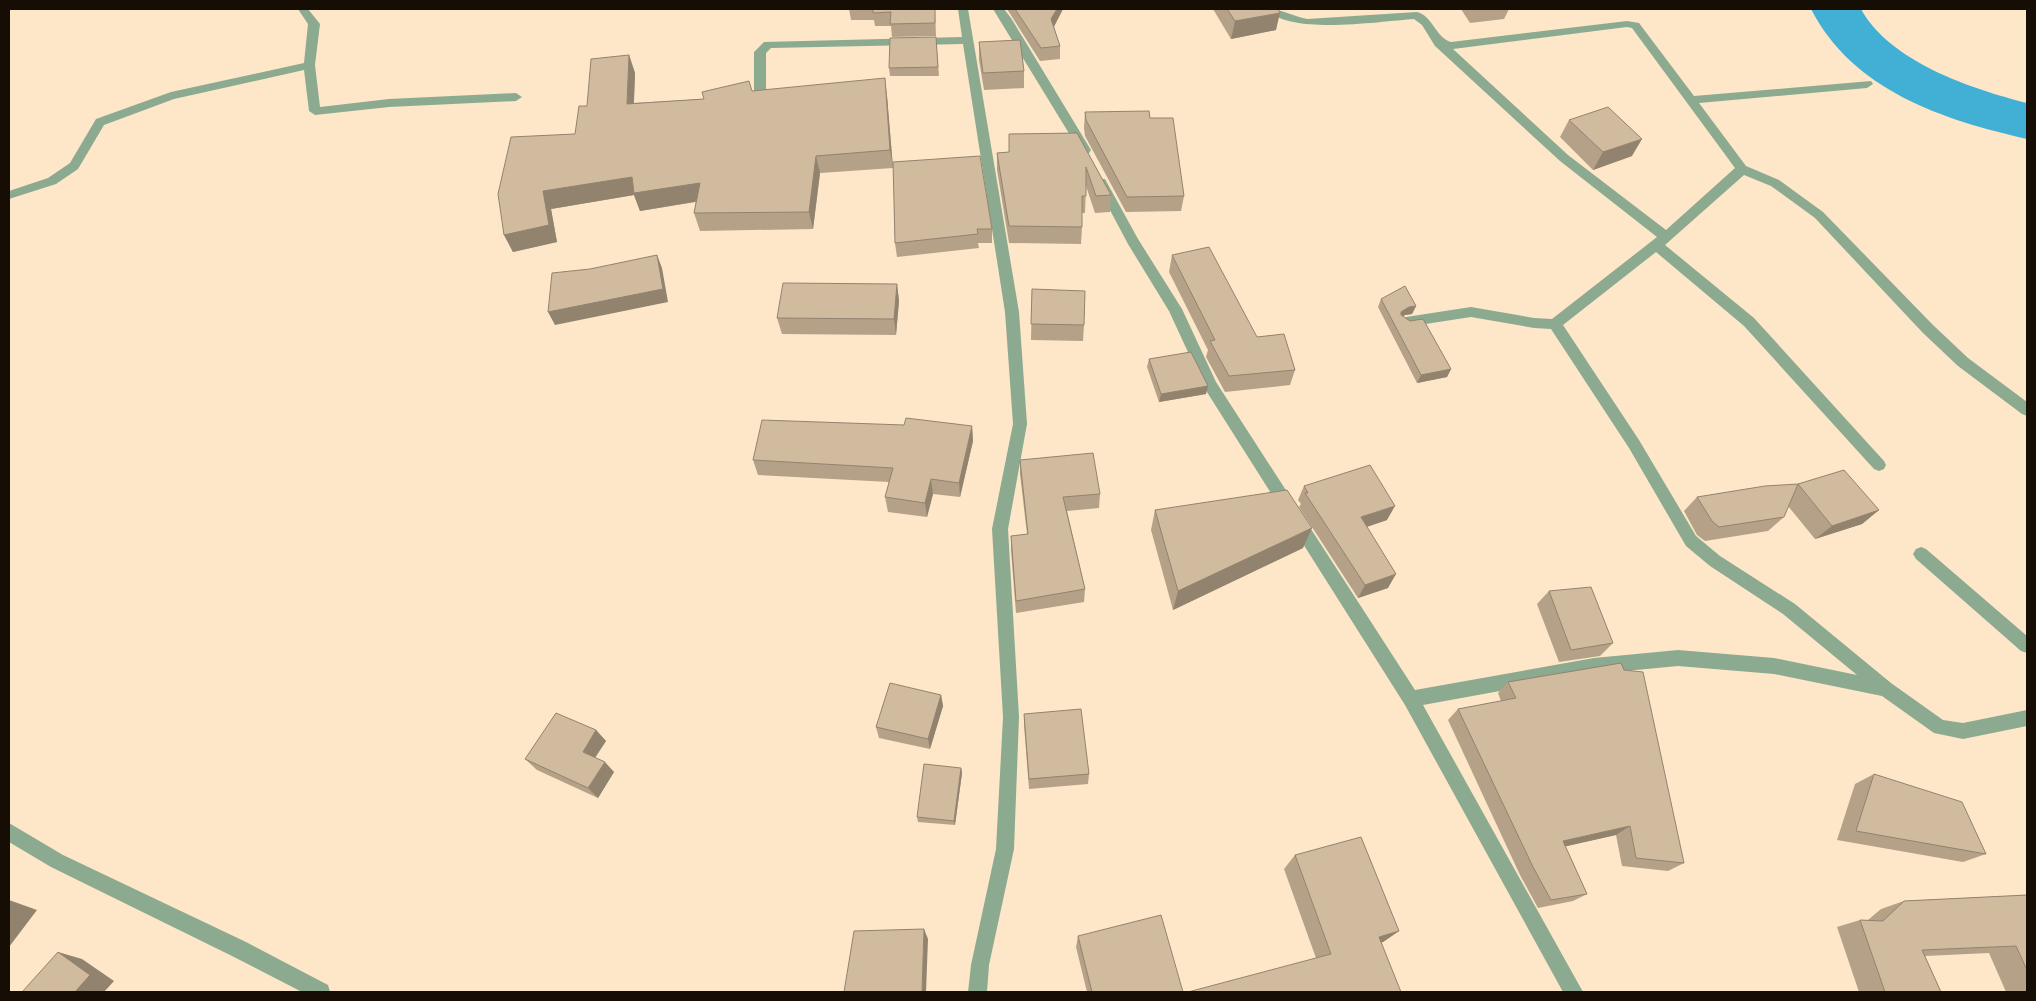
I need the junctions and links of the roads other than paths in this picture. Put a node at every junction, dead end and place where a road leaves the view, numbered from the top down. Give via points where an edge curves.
1 (303, 9) edge
2 (963, 9) edge
3 (998, 9) edge
4 (1273, 9) edge
5 (968, 40) junction
6 (1438, 42) junction
7 (309, 65) junction
8 (1867, 84) dead end
9 (760, 92) edge
10 (516, 96) dead end
11 (1691, 100) junction
12 (1742, 168) junction
13 (9, 195) edge
14 (1661, 241) junction
15 (1406, 322) edge
16 (1555, 324) junction
17 (2027, 410) edge
18 (1879, 465) dead end
19 (1921, 554) dead end
20 (2027, 646) edge
21 (1885, 688) junction
22 (1411, 699) junction
23 (2027, 718) edge
24 (9, 832) edge
25 (321, 992) edge
26 (978, 992) edge
27 (1573, 992) edge

1 - 7 street via 314,24
2 - 5 street
3 - 22 street via 1067,118 1133,241 1175,308 1210,385
4 - 6 street via 1288,19 1307,22 1417,15
5 - 9 street via 768,46 760,52
5 - 26 street via 1012,312 1020,424 1000,529 1010,717 1005,849 980,965
6 - 11 street via 1450,46 1635,25
6 - 14 street via 1564,158
7 - 10 street via 315,111
7 - 13 street via 171,96 100,122 74,166 52,181
8 - 11 street
11 - 12 street
12 - 14 street
12 - 17 street via 1775,183 1819,215 1963,362
14 - 16 street
14 - 18 street via 1749,322
15 - 16 street via 1470,312 1515,322
16 - 21 street via 1634,444 1691,542 1790,608
19 - 20 street
21 - 22 street via 1774,666 1678,658 1594,666
21 - 23 street via 1940,727 1963,731
22 - 27 street
24 - 25 street via 57,861

